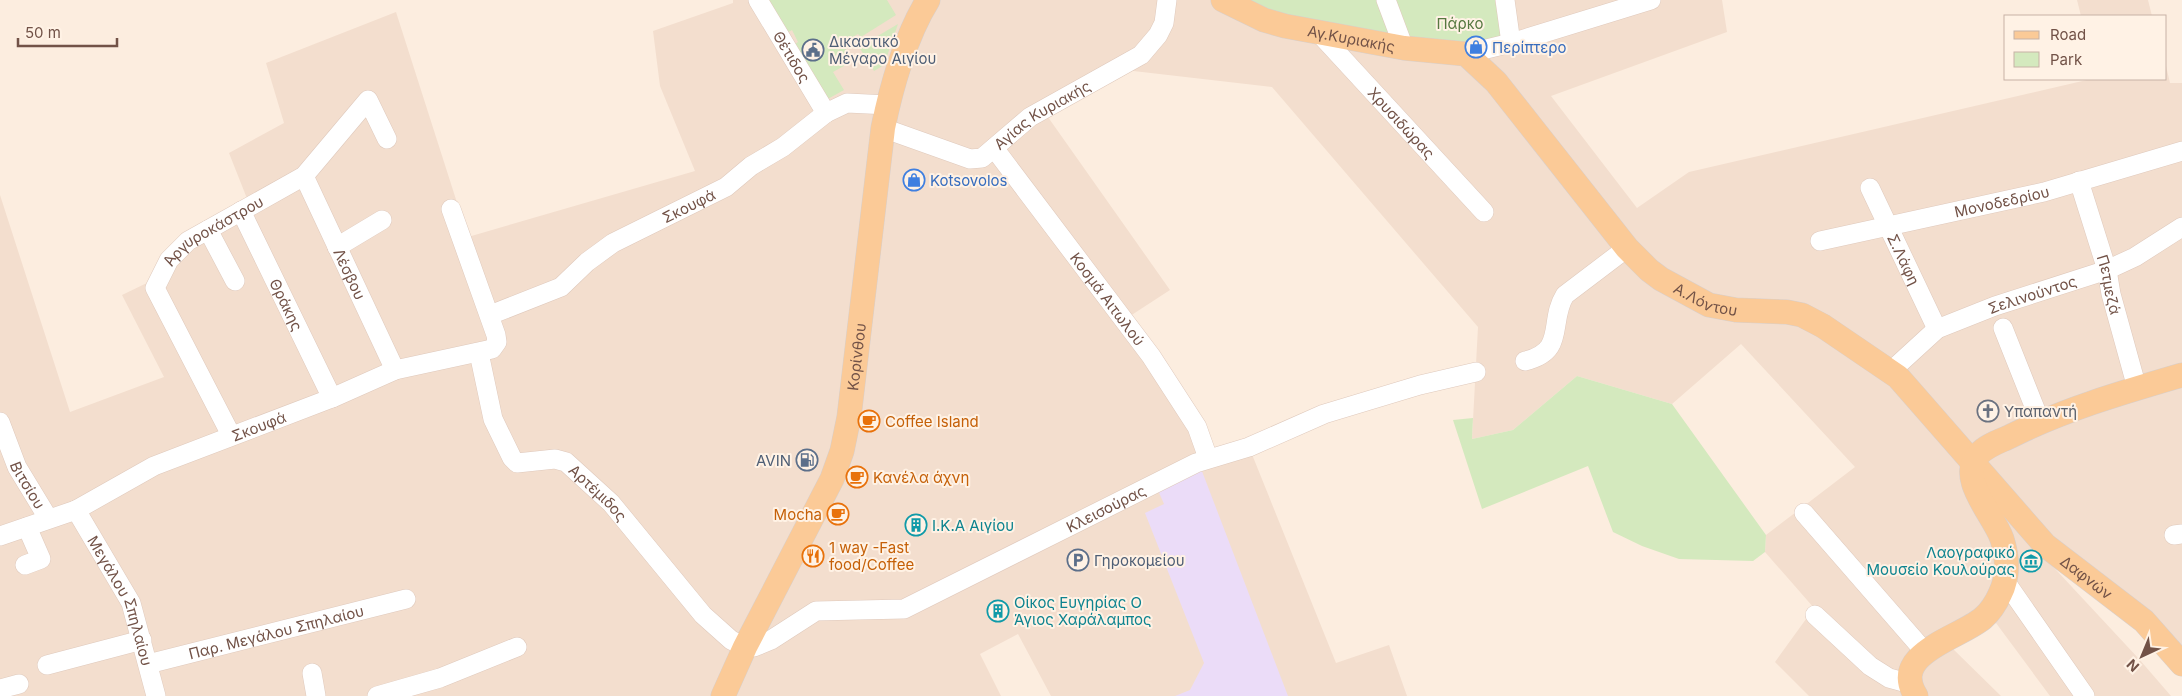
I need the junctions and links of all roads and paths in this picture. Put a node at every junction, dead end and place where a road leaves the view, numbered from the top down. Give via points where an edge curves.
1 (1167, 0) edge
2 (1223, 0) edge
3 (1386, 0) edge
4 (1505, 0) edge
5 (1651, 0) edge
6 (759, 1) edge
7 (924, 1) edge
8 (1319, 33) junction
9 (1511, 43) junction
10 (1404, 48) junction
11 (1473, 61) junction
12 (888, 105) junction
13 (826, 113) junction
14 (883, 128) junction
15 (387, 139) dead end
16 (994, 148) junction
17 (2182, 151) edge
18 (304, 176) junction
19 (2079, 181) junction
20 (1870, 188) dead end
21 (451, 209) dead end
22 (241, 211) junction
23 (1484, 212) dead end
24 (382, 220) dead end
25 (1887, 227) junction
26 (2182, 227) edge
27 (208, 230) junction
28 (1820, 241) dead end
29 (337, 247) junction
30 (1627, 248) junction
31 (2107, 270) junction
32 (235, 281) dead end
33 (490, 315) junction
34 (2003, 328) dead end
35 (1937, 330) junction
36 (479, 353) junction
37 (1525, 361) dead end
38 (395, 370) junction
39 (1476, 372) dead end
40 (1890, 372) junction
41 (2182, 375) edge
42 (2137, 388) junction
43 (332, 398) junction
44 (2040, 421) junction
45 (0, 422) edge
46 (231, 435) junction
47 (1208, 458) junction
48 (1973, 464) junction
49 (76, 510) junction
50 (1804, 513) dead end
51 (48, 518) junction
52 (28, 527) junction
53 (0, 536) edge
54 (25, 565) dead end
55 (2005, 581) junction
56 (406, 600) dead end
57 (1815, 615) dead end
58 (142, 640) junction
59 (745, 647) junction
60 (517, 648) dead end
61 (1925, 652) junction
62 (47, 664) dead end
63 (148, 664) junction
64 (2182, 664) edge
65 (312, 673) dead end
66 (19, 684) dead end
67 (0, 689) edge
68 (1914, 690) edge
69 (156, 696) edge
70 (316, 696) edge
71 (377, 696) edge
72 (723, 696) edge
73 (2086, 696) edge

1 - 16 street, Αγίας Κυριακής via 1164,23 1158,36 1141,55 1030,117
2 - 8 main road, Αγ.Κυριακής via 1264,20
3 - 10 street
4 - 9 street
5 - 9 street
6 - 13 street, Θέτιδος
7 - 12 main road, Κορίνθου
8 - 10 main road, Αγ.Κυριακής
8 - 23 street, Χρυσιδώρας
9 - 11 street
10 - 11 main road, Αγ.Κυριακής
11 - 30 main road, Α.Λόντου via 1496,82
12 - 13 street, Σκουφά via 847,103
12 - 14 main road, Κορίνθου
13 - 33 street, Σκουφά via 726,187 613,243 561,287
14 - 16 street, Αγίας Κυριακής via 970,159 982,158
14 - 59 main road, Κορίνθου via 849,417 842,451 828,488
15 - 18 street, Αργυροκάστρου via 368,100
16 - 47 street, Κοσμά Αιτωλού via 1151,356 1197,427
17 - 19 street, Μονοδεδρίου
18 - 22 street, Αργυροκάστρου
18 - 29 street, Λέσβου
19 - 25 street, Μονοδεδρίου
19 - 31 street, Πετμεζά
20 - 25 street, Σ.Λάφη
21 - 33 street, Σκουφά
22 - 27 street, Αργυροκάστρου
22 - 43 street, Θράκης
24 - 29 street
25 - 28 street, Μονοδεδρίου
25 - 35 street, Σ.Λάφη
26 - 31 street, Σελινούντος via 2136,257
27 - 32 street
27 - 46 street, Αργυροκάστρου via 188,241 169,260 155,288
29 - 38 street, Λέσβου
30 - 37 street via 1565,295 1550,348 1538,358
30 - 40 main road, Α.Λόντου via 1661,279 1709,304 1736,310 1802,315
31 - 35 street, Σελινούντος via 1994,306
31 - 42 street, Πετμεζά
33 - 36 street, Σκουφά via 497,342 492,349
34 - 44 street
35 - 40 street, Σελινούντος
36 - 38 street, Σκουφά
36 - 59 street, Αρτέμιδος via 493,419 512,458 517,463 556,459 566,462 611,503 703,615
38 - 43 street, Σκουφά
39 - 47 street, Κλεισούρας via 1324,414 1249,446
40 - 48 main road, Α.Λόντου via 1910,388
41 - 42 main road
42 - 44 main road
43 - 46 street, Σκουφά
44 - 48 main road via 1984,450
45 - 51 street, Βιτσίου via 17,467
46 - 49 street, Σκουφά via 154,466
47 - 59 street, Κλεισούρας via 904,609 816,612 771,640
48 - 55 main road via 1972,481 2005,550
48 - 64 main road, Δαφνών via 2046,545 2144,621
49 - 51 street, Σκουφά
49 - 58 street, Μεγάλου Σπηλαίου via 126,593
50 - 61 street
51 - 52 street, Σκουφά
52 - 53 street, Σκουφά
52 - 54 street via 41,559
55 - 61 main road via 1997,600 1983,618
55 - 73 street
56 - 63 street, Παρ. Μεγάλου Σπηλαίου
57 - 68 street via 1870,666
58 - 62 street
58 - 63 street, Μεγάλου Σπηλαίου
59 - 72 main road, Κορίνθου
60 - 71 street via 440,678
61 - 68 main road via 1914,665
63 - 69 street, Μεγάλου Σπηλαίου
65 - 70 street
66 - 67 street

